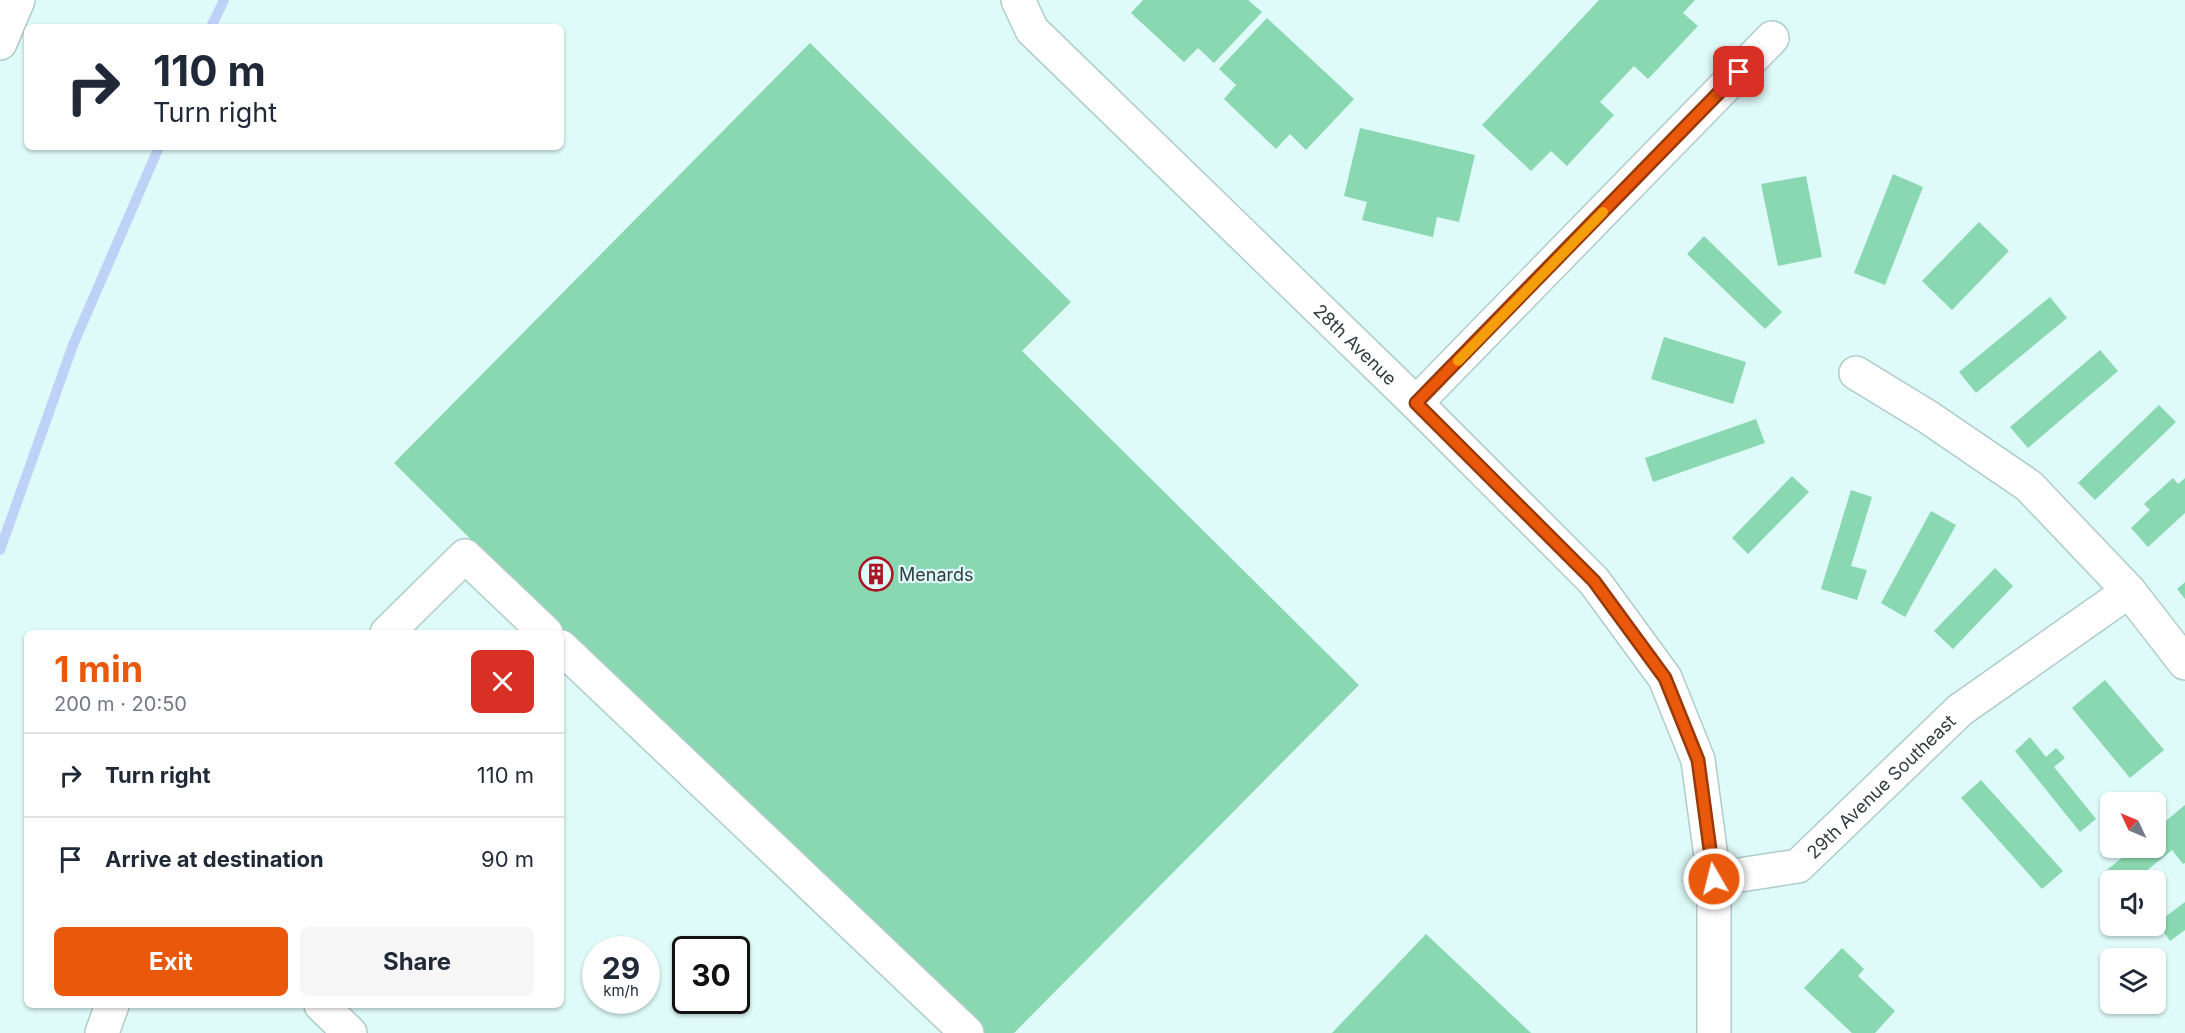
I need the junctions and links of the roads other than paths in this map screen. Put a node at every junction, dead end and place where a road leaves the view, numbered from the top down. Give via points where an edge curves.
1 (18, 0) edge
2 (1018, 0) edge
3 (1772, 38) dead end
4 (0, 43) edge
5 (1856, 373) dead end
6 (1416, 403) junction
7 (2129, 591) junction
8 (390, 630) edge
9 (543, 630) edge
10 (564, 650) edge
11 (2185, 663) edge
12 (1714, 879) junction
13 (111, 1008) edge
14 (324, 1008) edge
15 (102, 1033) edge
16 (350, 1033) edge
17 (967, 1033) edge
18 (1714, 1033) edge

1 - 4 main road
2 - 6 main road, 28th Avenue via 1032,30
3 - 6 main road
5 - 7 main road via 2029,486
6 - 12 main road, 28th Avenue via 1594,581 1665,678 1698,760
7 - 11 main road
7 - 12 main road, 29th Avenue Southeast via 1960,710 1798,866
8 - 9 main road via 465,556
10 - 17 main road
12 - 18 main road
13 - 15 main road
14 - 16 main road

